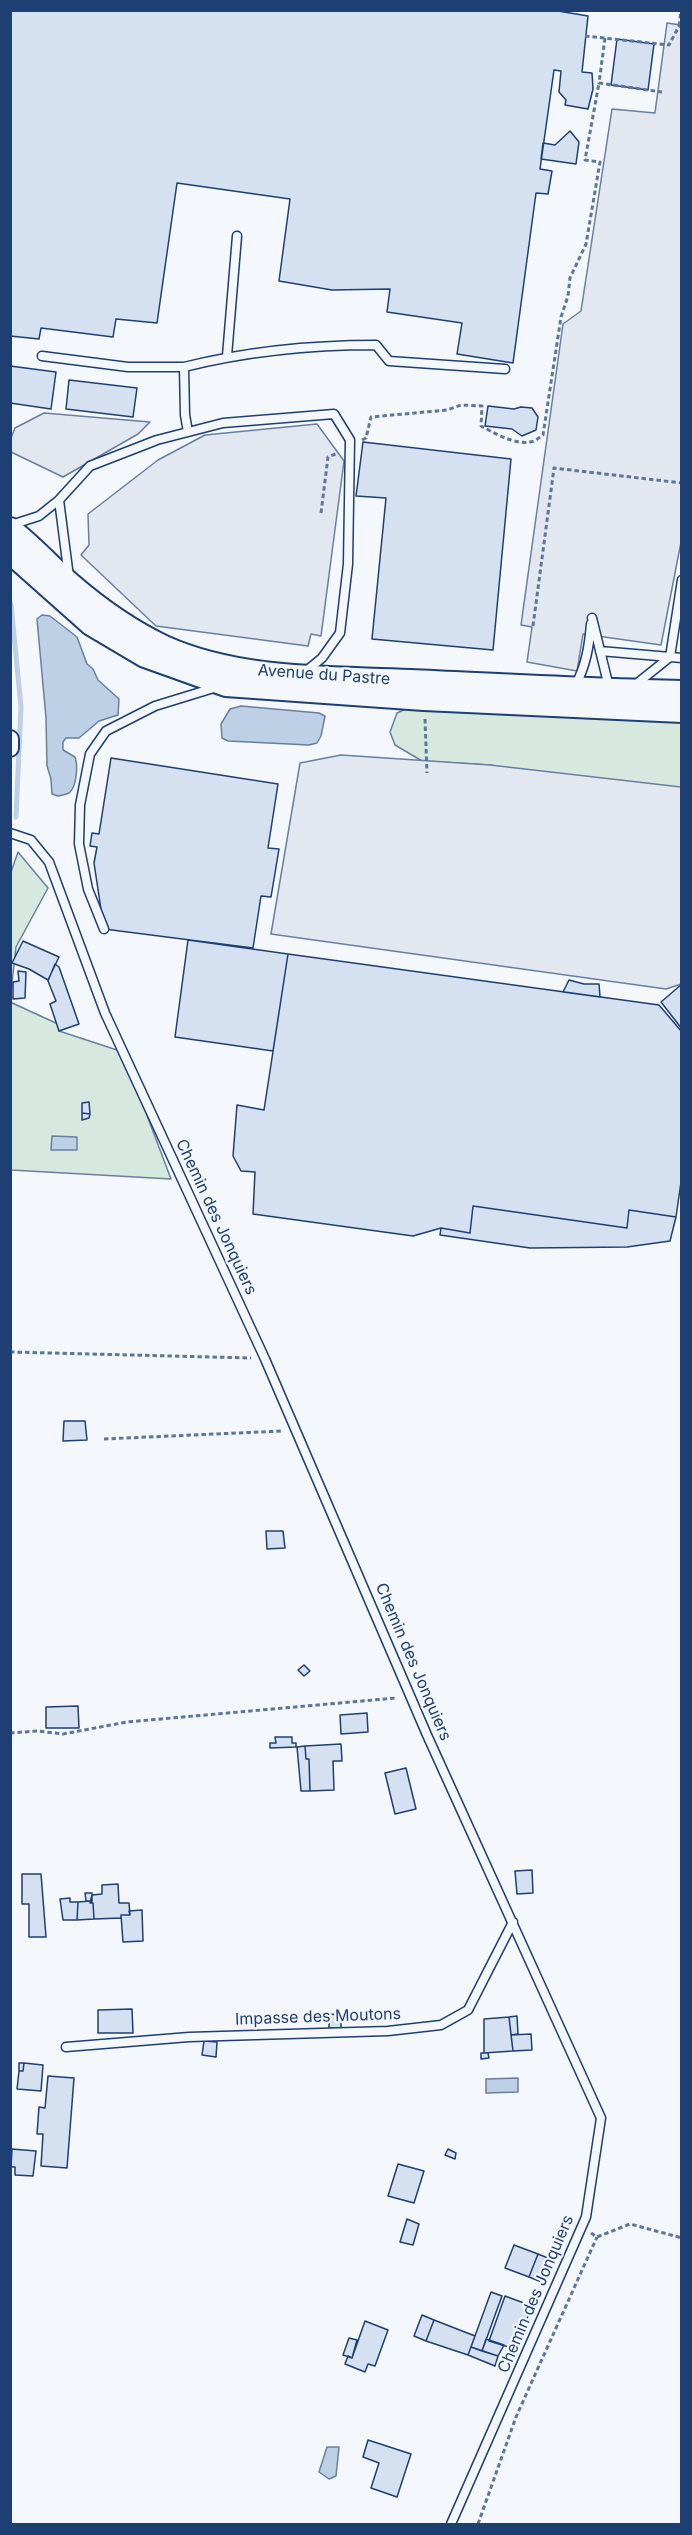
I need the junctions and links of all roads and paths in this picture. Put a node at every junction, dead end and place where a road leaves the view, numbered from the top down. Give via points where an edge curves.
1 (681, 10) edge
2 (680, 26) edge
3 (585, 36) dead end
4 (605, 38) junction
5 (599, 83) junction
6 (662, 92) dead end
7 (237, 236) dead end
8 (42, 356) dead end
9 (227, 356) junction
10 (184, 367) junction
11 (505, 369) dead end
12 (188, 432) junction
13 (350, 447) junction
14 (681, 483) edge
15 (59, 500) junction
16 (321, 513) dead end
17 (10, 527) edge
18 (10, 552) edge
19 (681, 580) edge
20 (70, 584) junction
21 (532, 626) dead end
22 (600, 651) junction
23 (670, 657) junction
24 (681, 658) edge
25 (301, 676) junction
26 (226, 685) junction
27 (574, 688) junction
28 (619, 691) junction
29 (681, 692) edge
30 (424, 699) junction
31 (681, 711) edge
32 (10, 739) edge
33 (10, 748) edge
34 (427, 773) dead end
35 (10, 833) edge
36 (104, 929) dead end
37 (10, 1352) edge
38 (265, 1359) junction
39 (296, 1431) junction
40 (104, 1439) dead end
41 (412, 1697) junction
42 (10, 1733) edge
43 (513, 1922) junction
44 (66, 2047) dead end
45 (581, 2228) junction
46 (597, 2237) junction
47 (681, 2238) edge
48 (451, 2524) edge
49 (478, 2524) edge

1 - 2 path
2 - 4 path via 669,45
3 - 4 path
4 - 5 path
5 - 6 path
5 - 13 path via 585,160 600,162 586,244 570,278 561,317 543,435 530,442 495,433 481,426 482,406 461,405 447,410 371,417 366,438
7 - 9 lane
8 - 10 lane via 128,367
9 - 10 lane
9 - 11 lane via 315,345 376,345 389,361
10 - 12 lane
12 - 13 lane via 223,423 334,414 350,440
12 - 15 lane via 90,466
13 - 16 path via 328,457
13 - 25 lane via 348,564 340,633 322,658
14 - 21 path via 554,468
15 - 17 lane via 39,516
15 - 20 lane
17 - 20 street, Avenue du Pastre
18 - 26 street, Avenue du Pastre via 91,624 145,656
19 - 23 lane
20 - 25 street, Avenue du Pastre via 124,625 165,647 239,669
22 - 23 lane
22 - 27 lane via 592,618 589,649
22 - 28 lane
23 - 24 lane
23 - 28 lane
25 - 27 street, Avenue du Pastre
26 - 30 street, Avenue du Pastre
26 - 36 lane via 145,711 106,731 90,754 80,805 79,844 88,889
27 - 28 street, Avenue du Pastre
28 - 29 street, Avenue du Pastre
30 - 31 street, Avenue du Pastre
30 - 34 path
32 - 33 street
35 - 38 lane, Chemin des Jonquiers via 31,840 49,862 105,1013
37 - 38 path
38 - 39 lane, Chemin des Jonquiers
39 - 40 path
39 - 41 lane, Chemin des Jonquiers
41 - 42 path via 127,1722 63,1734
41 - 43 lane, Chemin des Jonquiers
43 - 44 lane, Impasse des Moutons via 468,2010 441,2025
43 - 45 lane, Chemin des Jonquiers via 601,2118
45 - 46 path
45 - 48 lane, Chemin des Jonquiers
46 - 47 path via 630,2224
46 - 49 path via 516,2417

